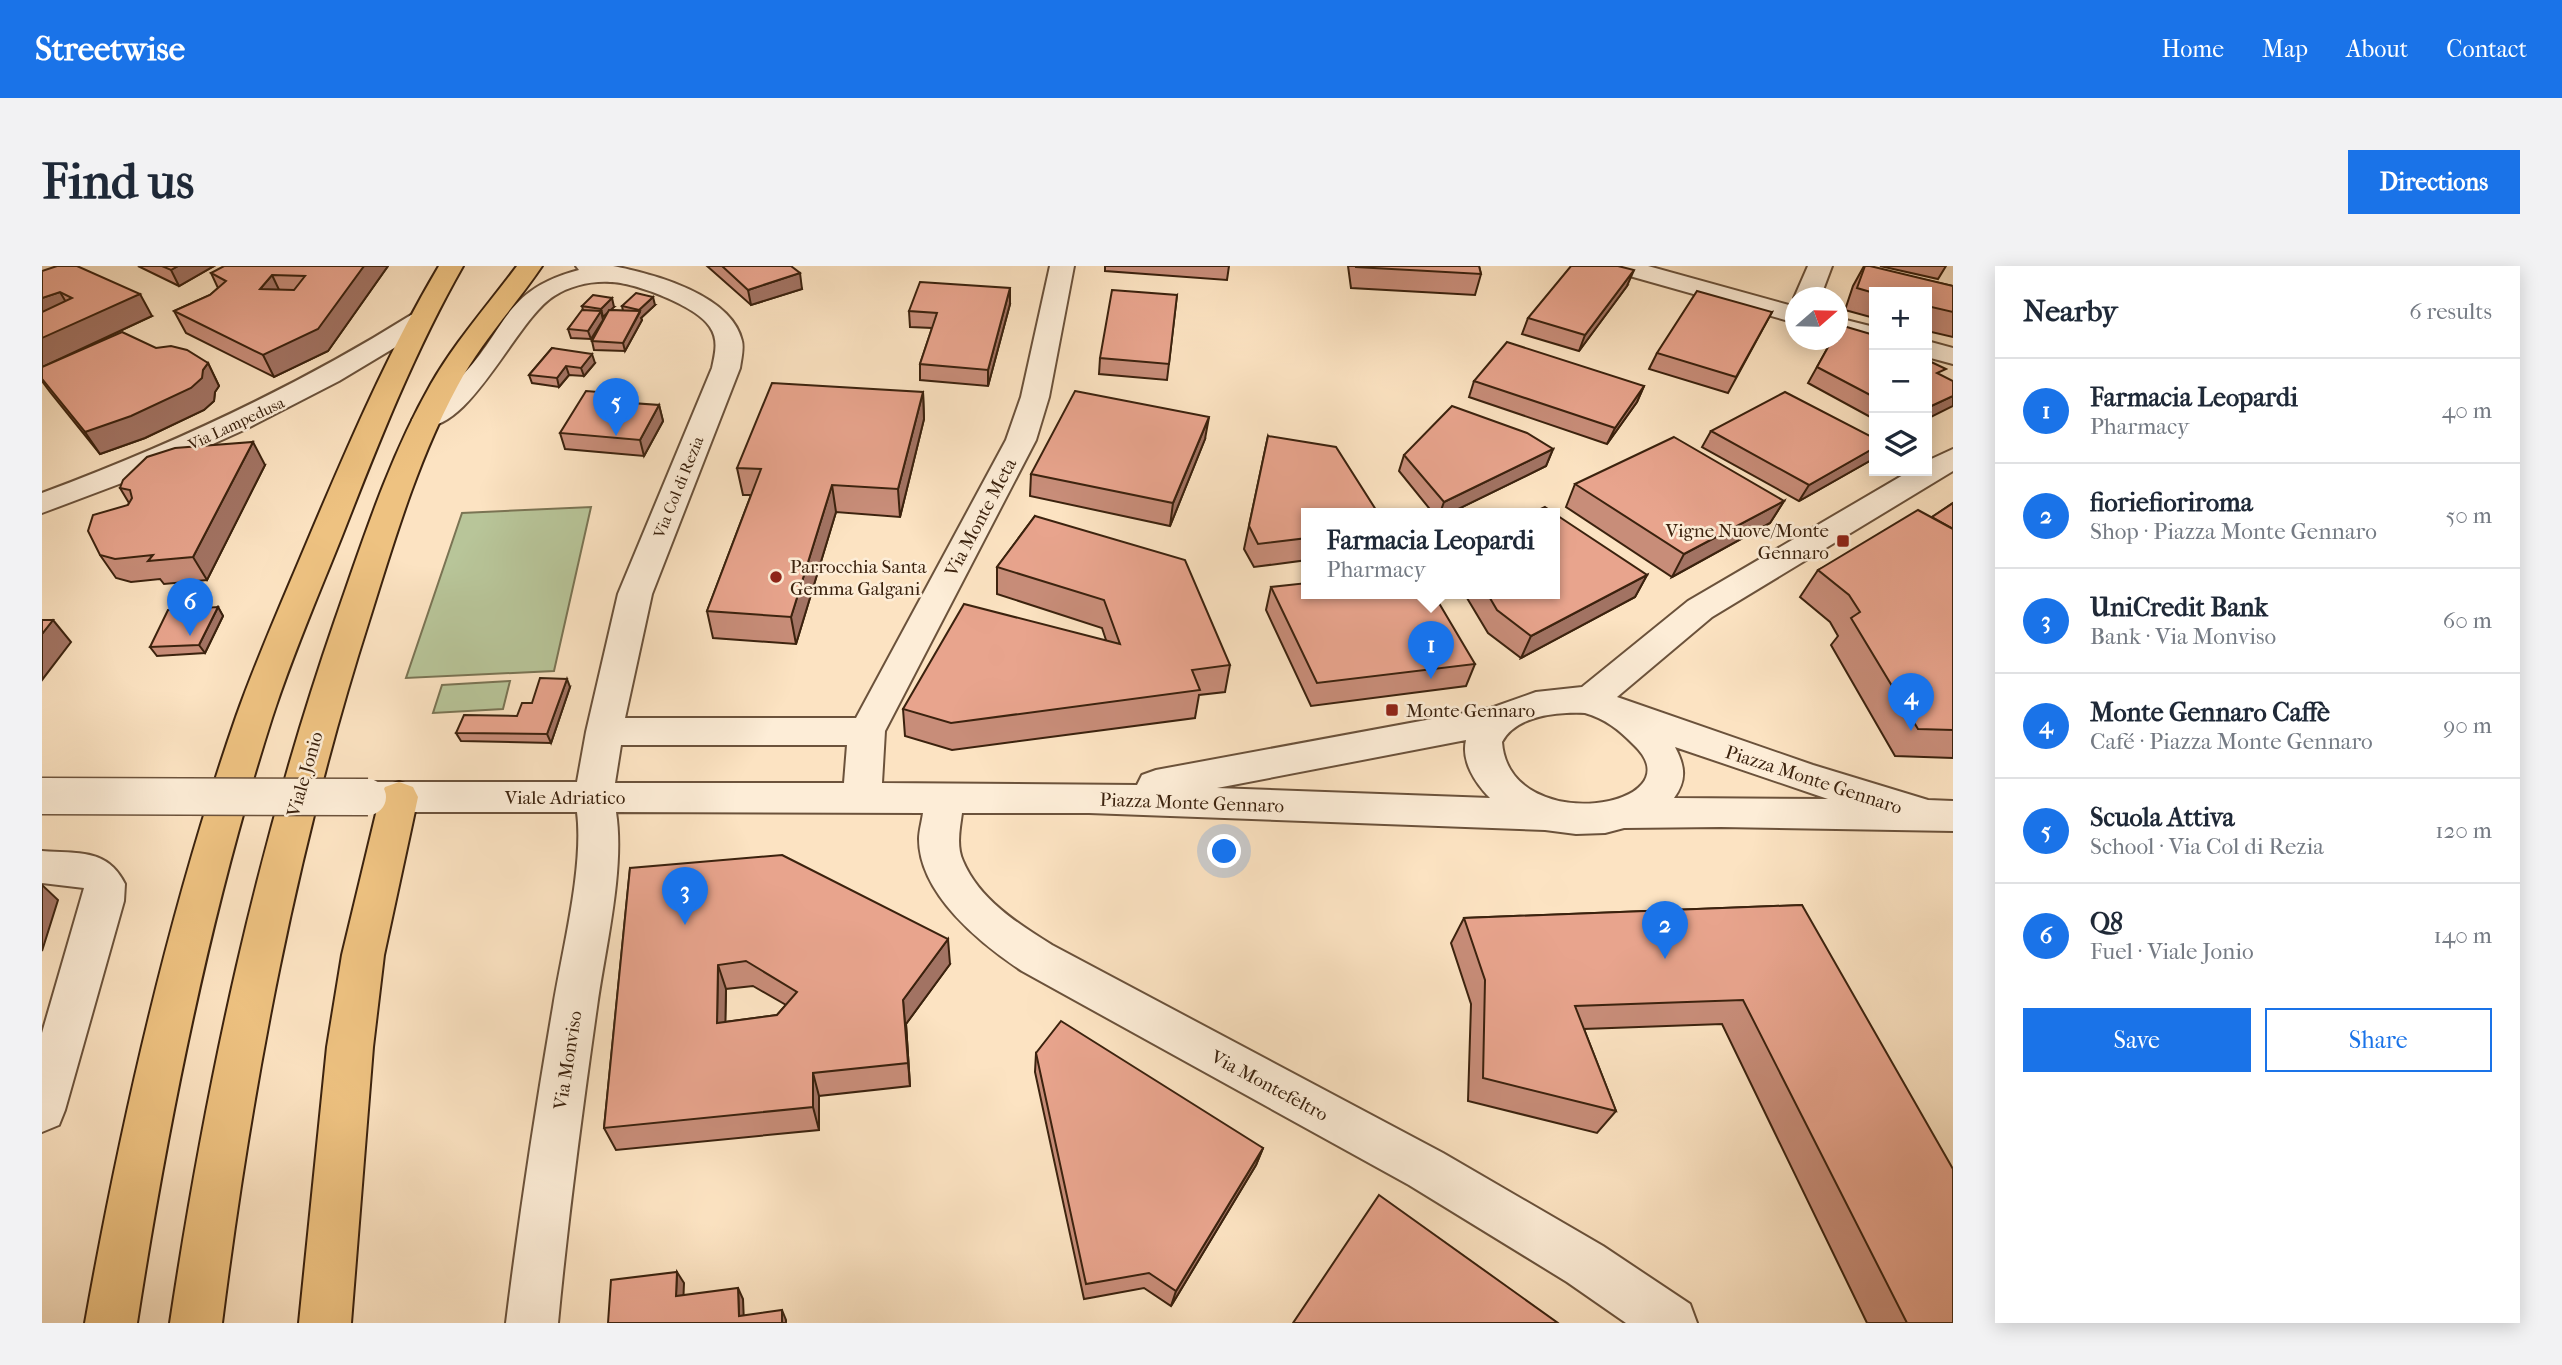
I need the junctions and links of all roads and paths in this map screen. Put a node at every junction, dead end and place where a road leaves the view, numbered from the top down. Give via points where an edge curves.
1 (451, 266) edge
2 (530, 266) edge
3 (1062, 266) edge
4 (1622, 266) edge
5 (1820, 266) edge
6 (601, 270) edge
7 (1811, 287) edge
8 (1785, 311) edge
9 (420, 321) junction
10 (1848, 328) edge
11 (1869, 334) edge
12 (1931, 350) edge
13 (1953, 356) edge
14 (426, 420) junction
15 (1953, 458) edge
16 (42, 504) edge
17 (1589, 701) junction
18 (1624, 714) junction
19 (1499, 720) junction
20 (867, 731) junction
21 (604, 732) junction
22 (42, 796) edge
23 (383, 797) junction
24 (593, 797) junction
25 (862, 797) junction
26 (1089, 798) junction
27 (944, 799) junction
28 (1627, 814) junction
29 (1545, 815) junction
30 (1938, 815) edge
31 (42, 867) edge
32 (42, 1110) edge
33 (111, 1323) edge
34 (196, 1323) edge
35 (325, 1323) edge
36 (532, 1323) edge
37 (1671, 1323) edge

1 - 9 main road
2 - 14 main road, Viale Jonio via 459,359
3 - 20 street, Via Monte Meta via 1035,397 1021,440
4 - 8 street
5 - 7 street
6 - 14 street via 541,292 526,305 474,380
6 - 21 street, Via Col di Rezia via 702,304 723,325 730,343 726,369 635,594
9 - 16 street, Via Lampedusa via 348,368 268,409
9 - 33 main road via 369,429 277,654 214,846 164,1049
10 - 11 street
12 - 13 street
14 - 34 main road, Viale Jonio via 352,619 276,877 234,1070
15 - 17 street via 1700,609
17 - 18 street, Piazza Monte Gennaro
17 - 19 street, Piazza Monte Gennaro via 1536,704
18 - 28 street, Piazza Monte Gennaro via 1660,751 1665,777 1657,796
18 - 30 street, Piazza Monte Gennaro via 1787,772
19 - 26 street, Piazza Monte Gennaro
19 - 29 street, Piazza Monte Gennaro via 1483,745 1484,758 1503,788
20 - 21 street
20 - 25 street, Via Monte Meta
21 - 24 street, Via Col di Rezia
22 - 23 street, Viale Adriatico, bridge
23 - 24 street, Viale Adriatico
23 - 35 main road via 352,1035
24 - 25 street, Viale Adriatico
24 - 36 street, Via Monviso via 597,815 595,872 547,1184
25 - 27 street, Viale Adriatico
26 - 27 street, Viale Adriatico
26 - 29 street, Piazza Monte Gennaro
27 - 37 street, Via Montefeltro via 939,840 943,864 972,909 1006,938 1426,1169 1586,1264
28 - 29 street, Piazza Monte Gennaro via 1580,821
28 - 30 street, Piazza Monte Gennaro
31 - 32 street via 94,872 104,884 103,901

